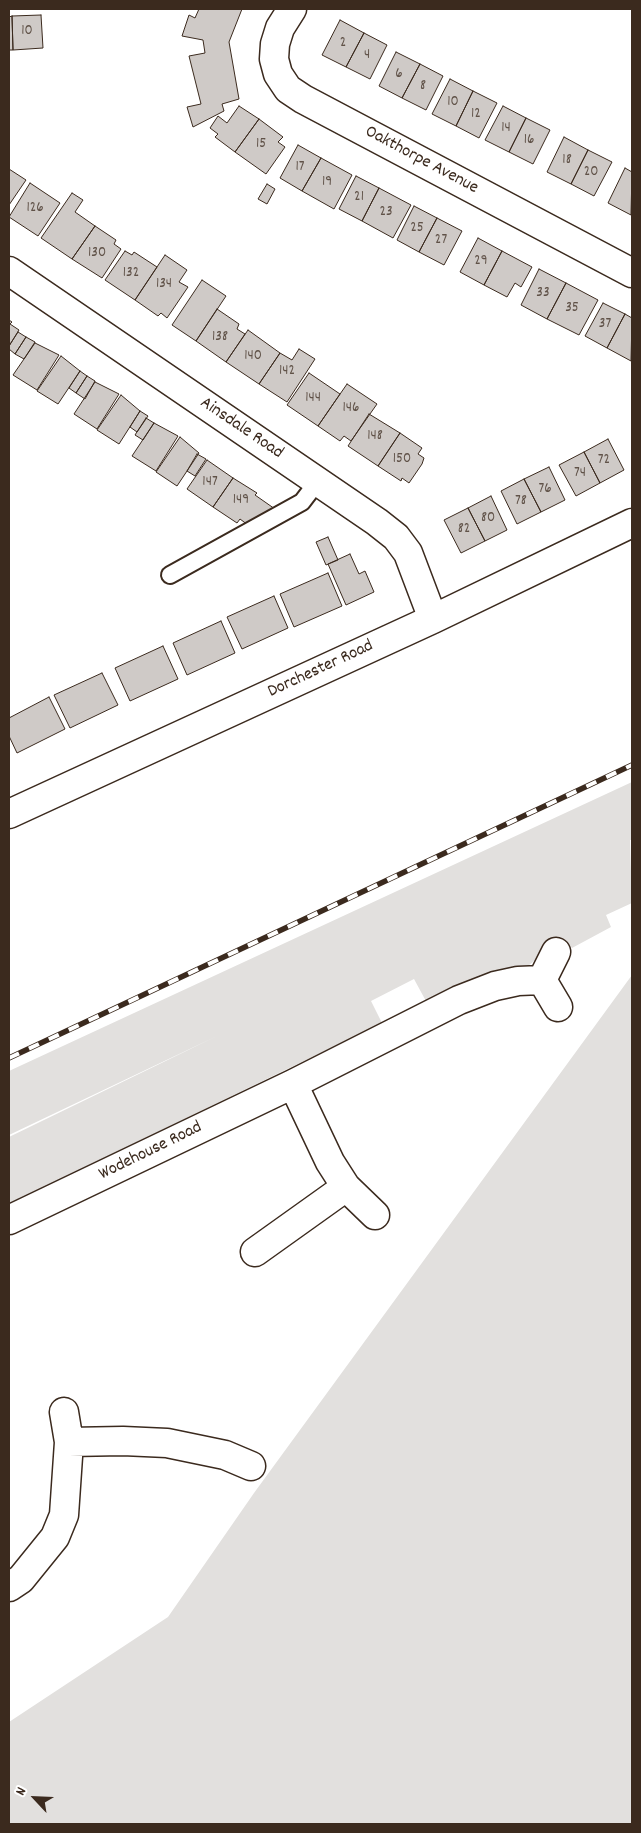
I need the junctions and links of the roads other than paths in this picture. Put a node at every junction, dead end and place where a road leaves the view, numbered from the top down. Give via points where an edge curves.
1 (292, 9) edge
2 (9, 272) edge
3 (632, 272) edge
4 (318, 481) junction
5 (632, 523) edge
6 (170, 575) dead end
7 (433, 619) junction
8 (9, 814) edge
9 (556, 952) dead end
10 (542, 980) junction
11 (558, 1007) dead end
12 (293, 1084) junction
13 (346, 1187) junction
14 (375, 1215) dead end
15 (9, 1220) edge
16 (255, 1252) dead end
17 (64, 1412) dead end
18 (69, 1442) junction
19 (251, 1466) dead end
20 (9, 1587) edge

1 - 3 street, Oakthorpe Avenue via 280,28 274,59 278,74 288,89
2 - 4 street, Ainsdale Road
4 - 6 lane via 302,502
4 - 7 street, Ainsdale Road via 396,537 408,553
5 - 7 street, Dorchester Road
7 - 8 street, Dorchester Road
9 - 10 street
10 - 11 street
10 - 12 street, Wodehouse Road via 495,986 459,1000
12 - 13 street via 330,1162
12 - 15 street, Wodehouse Road
13 - 14 street
13 - 16 street
17 - 18 street
18 - 19 street via 229,1445
18 - 20 street via 64,1515 55,1537 21,1579

